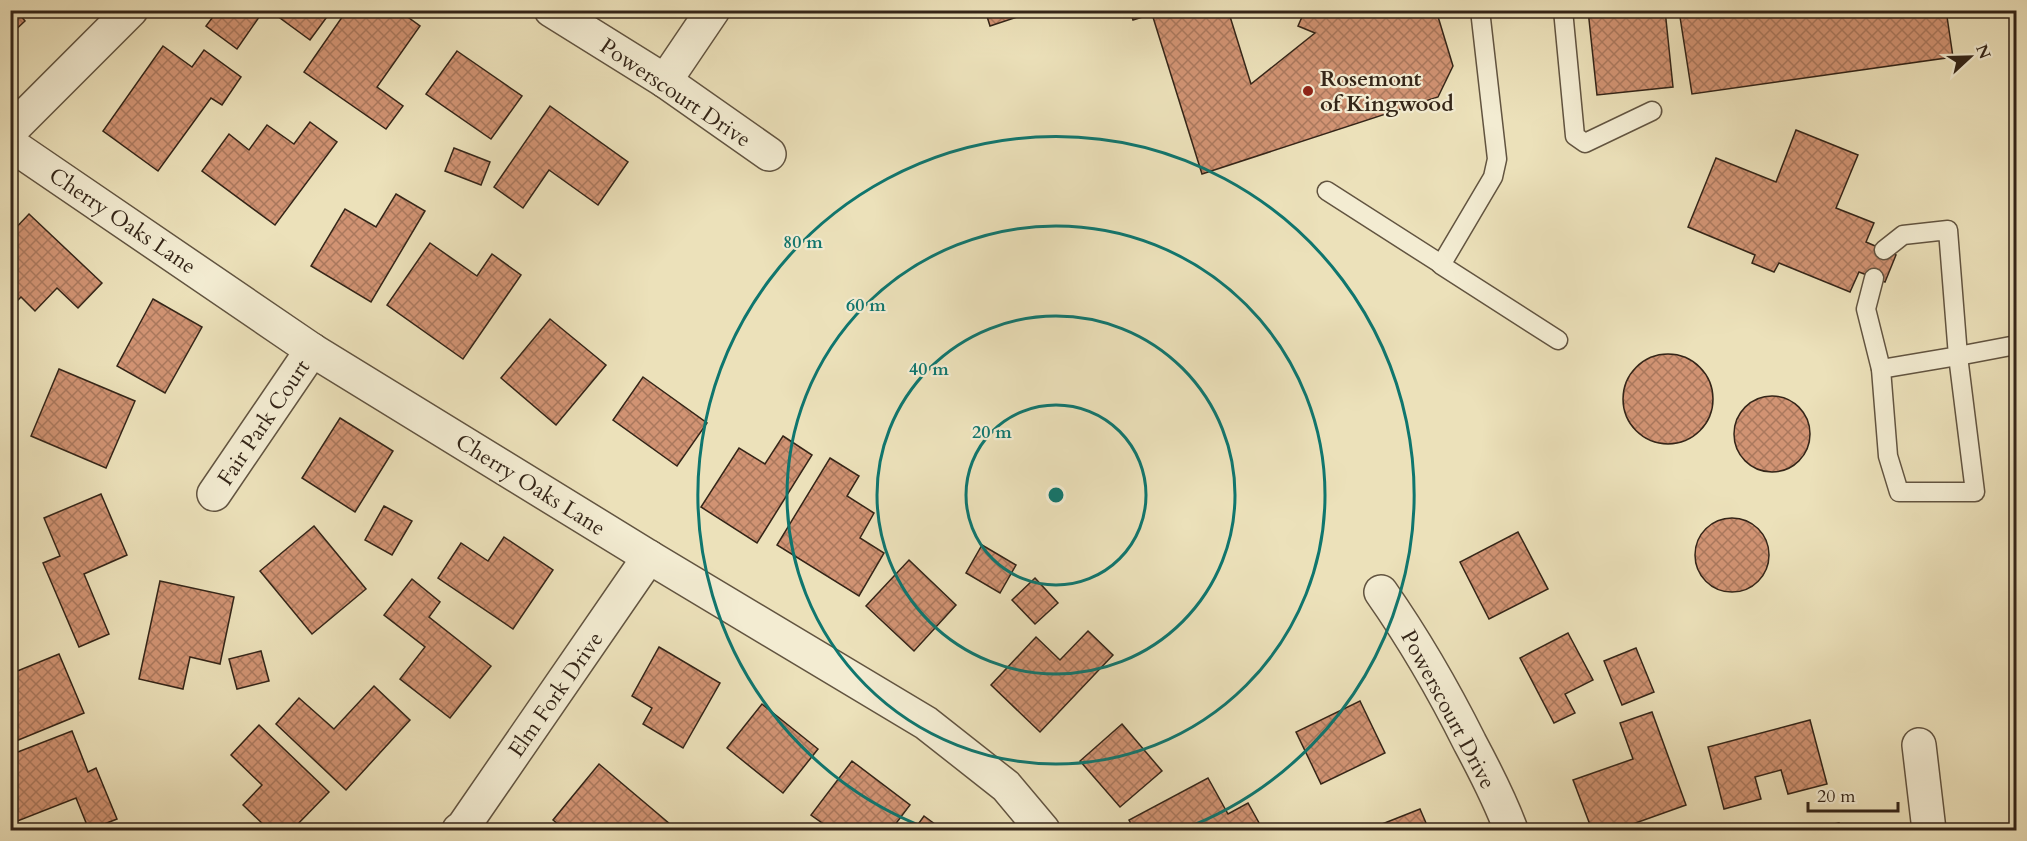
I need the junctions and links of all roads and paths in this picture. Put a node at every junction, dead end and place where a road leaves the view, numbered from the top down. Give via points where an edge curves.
1 (131, 10) edge
2 (551, 10) edge
3 (713, 10) edge
4 (1480, 10) edge
5 (1563, 10) edge
6 (665, 81) junction
7 (1652, 111) dead end
8 (10, 131) edge
9 (10, 144) edge
10 (770, 154) dead end
11 (1327, 190) dead end
12 (1884, 250) dead end
13 (1441, 264) junction
14 (1874, 278) dead end
15 (1558, 340) dead end
16 (2016, 345) edge
17 (312, 350) junction
18 (1958, 356) junction
19 (1881, 369) junction
20 (214, 494) dead end
21 (649, 557) junction
22 (1381, 592) dead end
23 (1919, 745) dead end
24 (459, 831) edge
25 (1043, 831) edge
26 (1511, 831) edge
27 (1929, 831) edge

1 - 8 street
2 - 6 street, Powerscourt Drive
3 - 6 street
4 - 13 lane via 1497,159 1493,177
5 - 7 lane via 1575,136 1585,143
6 - 10 street, Powerscourt Drive
9 - 17 street, Cherry Oaks Lane
11 - 13 lane
12 - 18 lane via 1904,235 1948,230
13 - 15 lane
14 - 19 lane via 1866,309
16 - 18 lane
17 - 20 street, Fair Park Court
17 - 21 street, Cherry Oaks Lane
18 - 19 lane
18 - 19 lane via 1975,492 1899,492 1888,456
21 - 24 street, Elm Fork Drive
21 - 25 street, Cherry Oaks Lane via 926,723 1006,786
22 - 26 street, Powerscourt Drive via 1446,695
23 - 27 street

